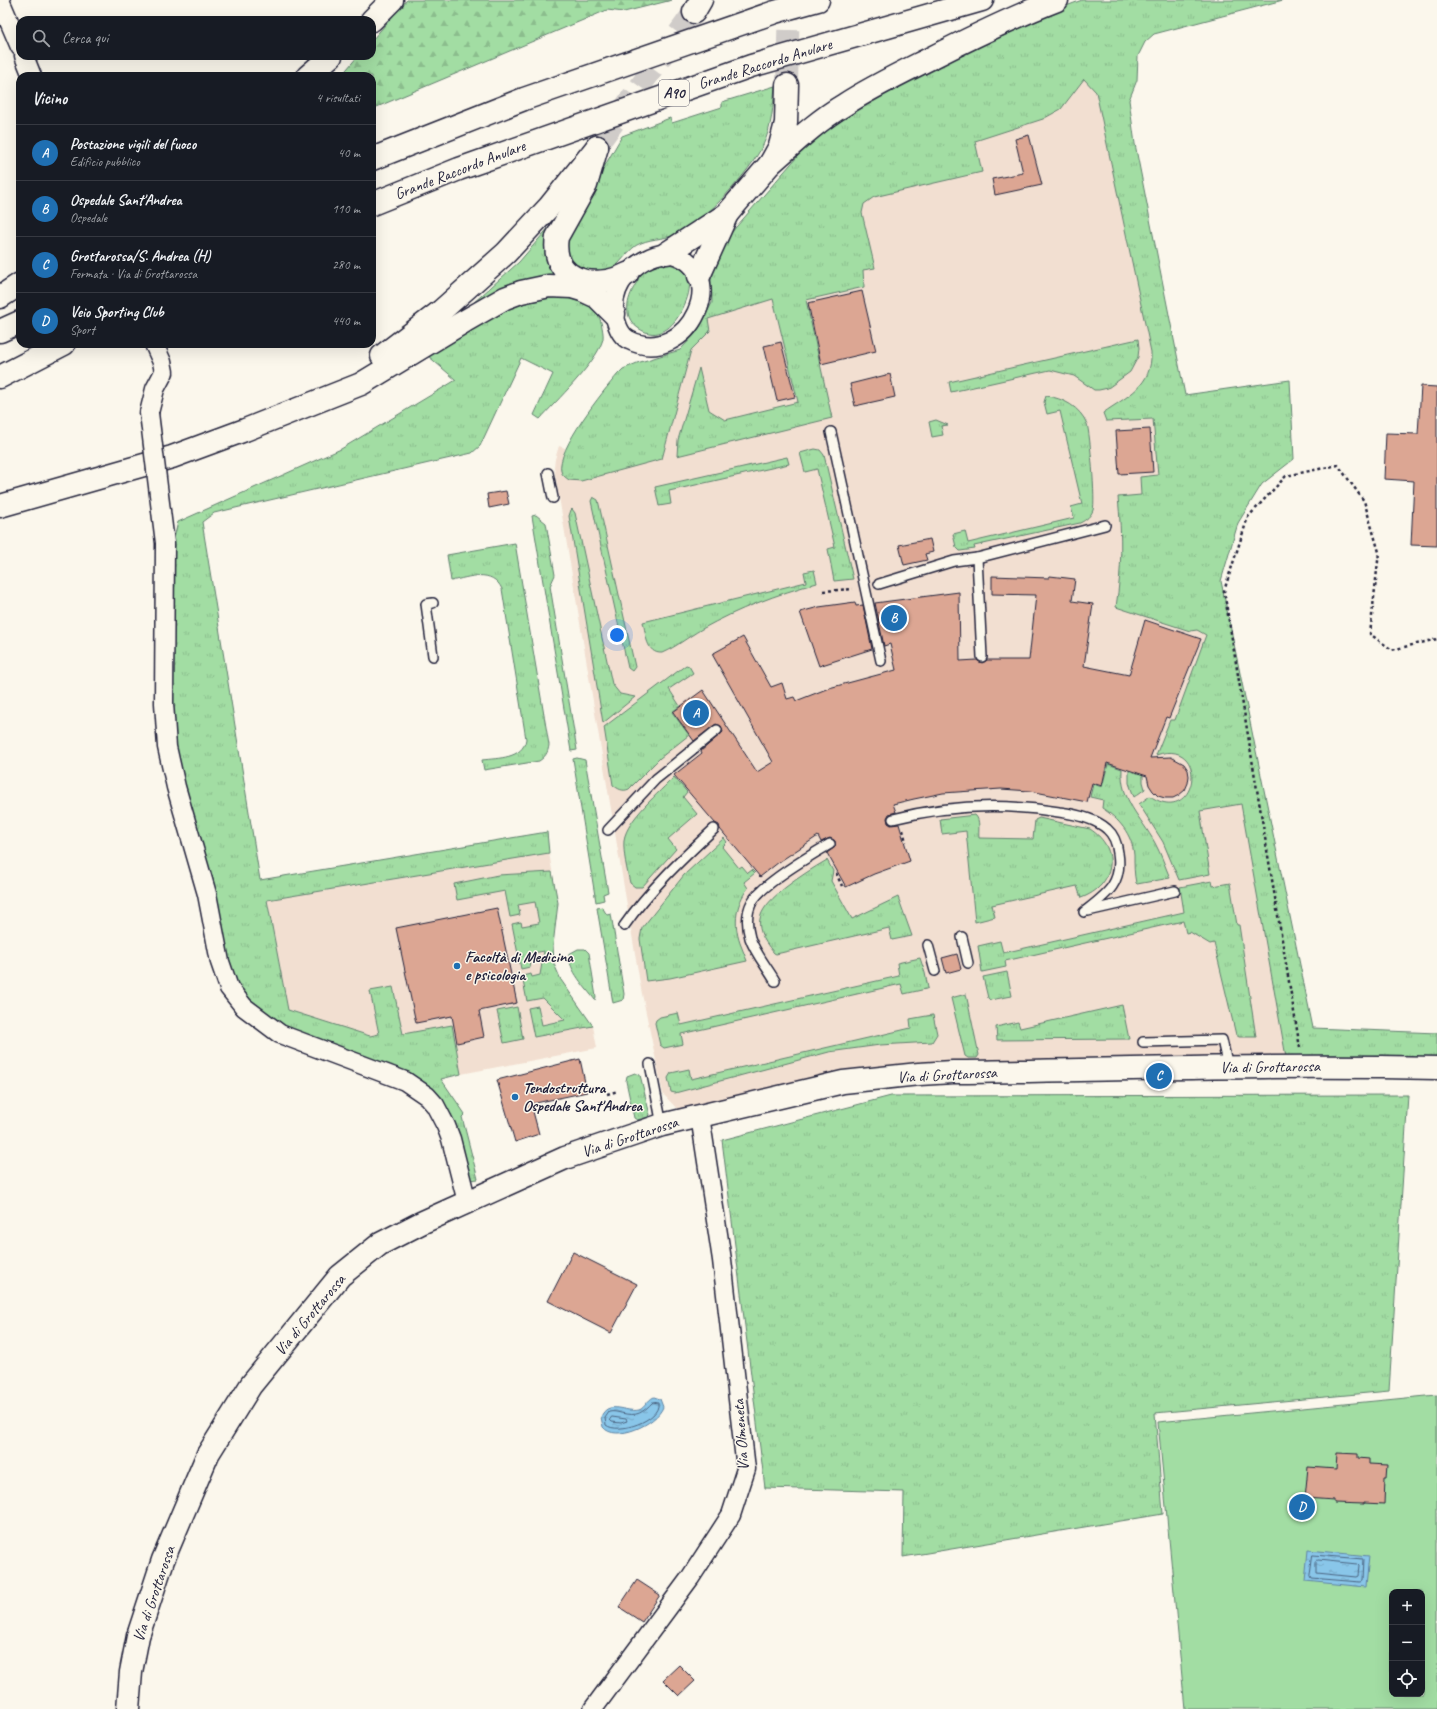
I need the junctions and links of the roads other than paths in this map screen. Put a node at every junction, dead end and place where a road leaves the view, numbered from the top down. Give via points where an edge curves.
1 (0, 0) edge
2 (392, 0) edge
3 (805, 0) edge
4 (818, 0) edge
5 (982, 0) edge
6 (1058, 0) edge
7 (774, 12) junction
8 (376, 16) edge
9 (16, 38) edge
10 (26, 60) edge
11 (326, 60) edge
12 (30, 72) edge
13 (313, 72) edge
14 (787, 85) tunnel mouth
15 (376, 157) edge
16 (770, 164) junction
17 (376, 202) edge
18 (727, 214) junction
19 (667, 253) junction
20 (626, 274) junction
21 (699, 276) junction
22 (16, 287) edge
23 (0, 297) edge
24 (614, 314) junction
25 (16, 324) edge
26 (0, 331) edge
27 (56, 348) edge
28 (156, 348) edge
29 (0, 377) edge
30 (286, 413) junction
31 (831, 432) dead end
32 (548, 473) dead end
33 (553, 498) dead end
34 (0, 506) edge
35 (1105, 525) dead end
36 (977, 558) junction
37 (879, 584) dead end
38 (433, 603) dead end
39 (433, 656) dead end
40 (982, 657) dead end
41 (881, 661) dead end
42 (718, 730) dead end
43 (893, 819) dead end
44 (714, 829) dead end
45 (608, 830) dead end
46 (830, 844) dead end
47 (1175, 891) dead end
48 (624, 926) dead end
49 (962, 937) dead end
50 (928, 945) dead end
51 (968, 963) dead end
52 (935, 971) dead end
53 (775, 981) dead end
54 (1143, 1042) dead end
55 (650, 1064) dead end
56 (1228, 1067) junction
57 (1437, 1068) edge
58 (700, 1116) junction
59 (662, 1125) junction
60 (467, 1202) junction
61 (128, 1709) edge
62 (592, 1709) edge

1 - 9 street
2 - 8 main road
3 - 7 main road
4 - 7 main road
5 - 17 main road, Grande Raccordo Anulare / A90 via 751,66 459,169
6 - 16 main road via 954,46 871,89 810,129
7 - 15 main road via 524,99
10 - 12 street
11 - 13 main road
14 - 16 main road via 786,123 780,146
16 - 18 main road
18 - 19 main road
18 - 21 main road
19 - 20 street via 640,262
19 - 21 street via 684,259
20 - 24 street via 616,292
20 - 30 main road via 606,282 585,281 567,272 557,257 556,237 586,185 599,144 549,207 506,253 447,307 388,352
21 - 24 street via 701,293 698,313 684,332 666,342 646,345 627,340 620,332
22 - 23 main road
24 - 30 main road via 597,297 572,287 549,286 521,292 505,298 465,321 361,384
25 - 26 main road
27 - 29 main road
28 - 60 street, bridge via 164,372 155,389 150,412 165,543 164,696 167,747 207,894 220,962 229,988 244,1007 280,1034 405,1081 427,1096 435,1105 451,1139
30 - 34 main road via 172,457
31 - 41 lane
32 - 33 lane
35 - 36 lane
36 - 37 lane via 954,561
36 - 40 lane
38 - 39 lane via 426,604
42 - 45 lane via 656,779
43 - 47 lane via 950,809 1006,806 1071,814 1099,823 1108,830 1114,839 1119,857 1113,887 1084,912
44 - 48 lane via 684,856
46 - 53 lane via 762,891 750,908 750,937
49 - 51 lane
50 - 52 lane
54 - 56 lane via 1222,1040
55 - 59 lane
56 - 57 main road, Via di Grottarossa
56 - 58 main road, Via di Grottarossa via 919,1074 843,1082
58 - 59 main road, Via di Grottarossa
58 - 62 street, Via Olmeneta via 722,1260 746,1469 731,1515 690,1578
59 - 60 main road, Via di Grottarossa via 564,1158
60 - 61 main road, Via di Grottarossa via 380,1244 340,1276 252,1385 208,1454 164,1560 138,1636 131,1672

